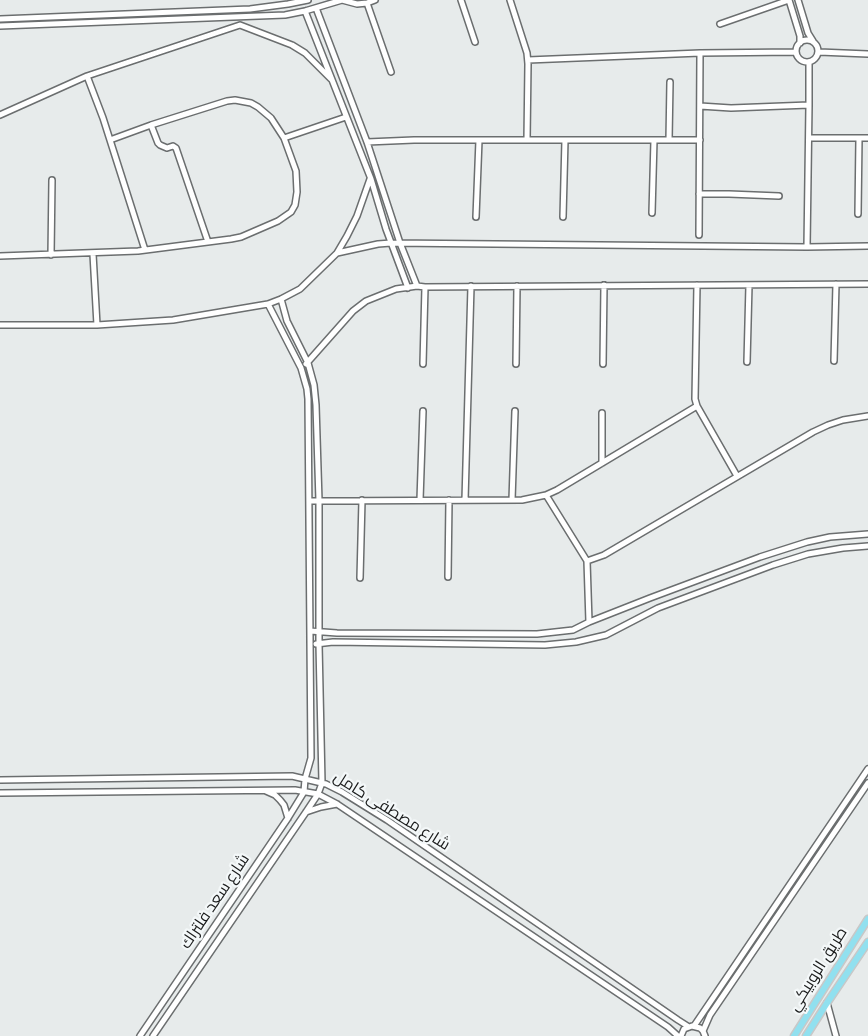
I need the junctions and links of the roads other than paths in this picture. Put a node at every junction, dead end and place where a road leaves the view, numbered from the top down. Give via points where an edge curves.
1 (308, 0) edge
2 (342, 0) edge
3 (375, 0) edge
4 (461, 0) edge
5 (510, 0) edge
6 (789, 0) edge
7 (798, 0) edge
8 (300, 2) junction
9 (367, 3) junction
10 (316, 8) junction
11 (304, 12) junction
12 (240, 18) junction
13 (0, 19) edge
14 (720, 24) dead end
15 (240, 25) junction
16 (0, 26) edge
17 (813, 41) junction
18 (475, 42) dead end
19 (800, 43) junction
20 (796, 52) junction
21 (818, 52) junction
22 (700, 53) junction
23 (868, 54) edge
24 (528, 60) junction
25 (809, 62) junction
26 (391, 72) dead end
27 (87, 76) junction
28 (332, 79) junction
29 (670, 82) dead end
30 (809, 105) junction
31 (700, 106) junction
32 (0, 115) edge
33 (346, 117) junction
34 (151, 125) junction
35 (284, 138) junction
36 (809, 138) junction
37 (859, 138) junction
38 (868, 138) edge
39 (110, 140) junction
40 (479, 140) junction
41 (527, 140) junction
42 (565, 140) junction
43 (654, 140) junction
44 (668, 140) junction
45 (700, 140) junction
46 (368, 142) junction
47 (370, 179) junction
48 (52, 180) dead end
49 (699, 194) junction
50 (779, 196) dead end
51 (652, 213) dead end
52 (858, 214) dead end
53 (476, 217) dead end
54 (563, 217) dead end
55 (699, 235) dead end
56 (208, 242) junction
57 (391, 243) junction
58 (400, 243) junction
59 (868, 246) edge
60 (807, 247) junction
61 (145, 250) junction
62 (337, 253) junction
63 (93, 254) junction
64 (51, 255) junction
65 (0, 256) edge
66 (749, 284) junction
67 (836, 284) junction
68 (868, 284) edge
69 (604, 285) junction
70 (697, 285) junction
71 (417, 286) junction
72 (471, 286) junction
73 (518, 286) junction
74 (425, 287) junction
75 (408, 288) junction
76 (281, 299) junction
77 (268, 304) junction
78 (0, 325) edge
79 (97, 325) junction
80 (834, 361) dead end
81 (308, 362) junction
82 (747, 362) dead end
83 (423, 364) dead end
84 (516, 364) dead end
85 (603, 364) dead end
86 (301, 368) junction
87 (697, 406) junction
88 (423, 411) dead end
89 (515, 411) dead end
90 (602, 413) dead end
91 (868, 416) edge
92 (602, 463) junction
93 (737, 476) junction
94 (546, 495) junction
95 (362, 500) junction
96 (420, 500) junction
97 (449, 500) junction
98 (465, 500) junction
99 (512, 500) junction
100 (309, 501) junction
101 (319, 501) junction
102 (868, 534) edge
103 (868, 546) edge
104 (588, 561) junction
105 (448, 577) dead end
106 (360, 578) dead end
107 (589, 622) junction
108 (310, 631) junction
109 (320, 631) junction
110 (310, 644) junction
111 (319, 644) junction
112 (311, 739) junction
113 (321, 739) junction
114 (868, 769) edge
115 (305, 779) junction
116 (0, 780) edge
117 (322, 783) junction
118 (868, 784) edge
119 (263, 790) junction
120 (304, 792) junction
121 (0, 793) edge
122 (318, 794) junction
123 (337, 804) junction
124 (306, 812) junction
125 (288, 818) junction
126 (268, 847) junction
127 (277, 854) junction
128 (260, 860) junction
129 (269, 866) junction
130 (868, 919) edge
131 (868, 942) edge
132 (167, 995) junction
133 (176, 1001) junction
134 (827, 1003) junction
135 (160, 1006) junction
136 (169, 1012) junction
137 (691, 1026) junction
138 (704, 1033) edge
139 (140, 1036) edge
140 (152, 1036) edge
141 (679, 1036) edge
142 (794, 1036) edge
143 (806, 1036) edge
144 (836, 1036) edge

1 - 8 street
2 - 9 street
2 - 10 street
3 - 9 street
4 - 18 street
5 - 24 street
6 - 14 street
6 - 19 street
7 - 17 street
8 - 11 street
8 - 13 street via 250,9
9 - 26 street
10 - 11 street
10 - 46 street
11 - 12 street
11 - 28 street
12 - 15 street
12 - 16 street
15 - 27 street
15 - 28 street via 292,45
17 - 19 street
17 - 21 street
19 - 20 street
20 - 22 street
20 - 25 street via 800,60
21 - 23 street
21 - 25 street via 817,57
22 - 24 street
22 - 31 street
24 - 41 street
25 - 30 street
27 - 32 street
27 - 39 street
28 - 33 street
29 - 44 street
30 - 31 street
30 - 36 street
31 - 45 street
33 - 35 street
33 - 47 street
34 - 35 street via 227,101 243,101 258,107 271,118
34 - 39 street
34 - 56 street via 160,146 176,148
35 - 56 street via 296,171 297,192 291,212 278,221 240,236
36 - 37 street
36 - 60 street
37 - 38 street
37 - 52 street
39 - 61 street
40 - 41 street
40 - 46 street
40 - 53 street
41 - 42 street
42 - 43 street
42 - 54 street
43 - 44 street
43 - 51 street
44 - 45 street
45 - 49 street
46 - 58 street
47 - 57 street
47 - 62 street via 357,216
48 - 64 street
49 - 50 street
49 - 55 street
56 - 61 street
57 - 58 street
57 - 62 street
57 - 75 street
58 - 60 street
58 - 71 street
59 - 60 street
61 - 63 street
62 - 76 street via 300,289
63 - 64 street
63 - 79 street
64 - 65 street
66 - 67 street
66 - 70 street
66 - 82 street
67 - 68 street
67 - 80 street
69 - 70 street
69 - 73 street
69 - 85 street
70 - 87 street via 694,393
71 - 74 street
71 - 75 street
72 - 73 street
72 - 74 street
72 - 98 street
73 - 84 street
74 - 83 street
75 - 81 street via 396,289 366,301 353,311
76 - 77 street
76 - 81 street via 287,321
77 - 79 street via 173,320
77 - 86 street, شارع سعد فلتراك
78 - 79 street
81 - 86 street
81 - 101 street via 316,405
86 - 100 street, شارع سعد فلتراك via 308,399
87 - 92 street
87 - 93 street
88 - 96 street
89 - 99 street
90 - 92 street
91 - 93 street via 828,425
92 - 94 street
93 - 104 street via 604,555
94 - 99 street
94 - 104 street
95 - 96 street
95 - 101 street
95 - 106 street
96 - 97 street
97 - 98 street
97 - 105 street
98 - 99 street
100 - 101 street
100 - 108 street, شارع سعد فلتراك
101 - 109 street
102 - 107 street via 807,542
103 - 111 street via 808,554 773,565 658,608 606,635 576,642 545,645
104 - 107 street
107 - 109 street via 573,630 537,634
108 - 109 street
108 - 110 street, شارع سعد فلتراك
109 - 111 street
110 - 111 street
110 - 112 street, شارع سعد فلتراك
111 - 113 street
112 - 113 street
112 - 115 street, شارع سعد فلتراك via 311,758
113 - 117 street
114 - 137 street
115 - 116 street, شارع مصطفى كامل via 286,776
115 - 117 street, شارع مصطفى كامل
115 - 120 street, شارع سعد فلتراك
117 - 122 street, شارع سعد فلتراك
117 - 137 street, شارع مصطفى كامل via 387,820
118 - 138 street via 710,1015
119 - 120 street, شارع مصطفى كامل
119 - 121 street, شارع مصطفى كامل
119 - 125 street via 280,800
120 - 122 street, شارع مصطفى كامل
120 - 125 street, شارع سعد فلتراك
122 - 123 street, شارع مصطفى كامل
122 - 124 street, شارع سعد فلتراك
123 - 124 street
123 - 141 street, شارع مصطفى كامل
124 - 127 street, شارع سعد فلتراك
125 - 126 street, شارع سعد فلتراك
126 - 127 street
126 - 128 street, شارع سعد فلتراك
127 - 129 street, شارع سعد فلتراك
128 - 129 street
128 - 132 street, شارع سعد فلتراك
129 - 133 street, شارع سعد فلتراك
130 - 142 main road, طريق الروبيكي
131 - 134 main road, طريق الروبيكي
132 - 133 street
132 - 135 street, شارع سعد فلتراك
133 - 136 street, شارع سعد فلتراك
134 - 143 main road, طريق الروبيكي
134 - 144 street
135 - 136 street
135 - 139 street, شارع سعد فلتراك
136 - 140 street, شارع سعد فلتراك
137 - 138 street, شارع مصطفى كامل via 700,1028
137 - 141 street

